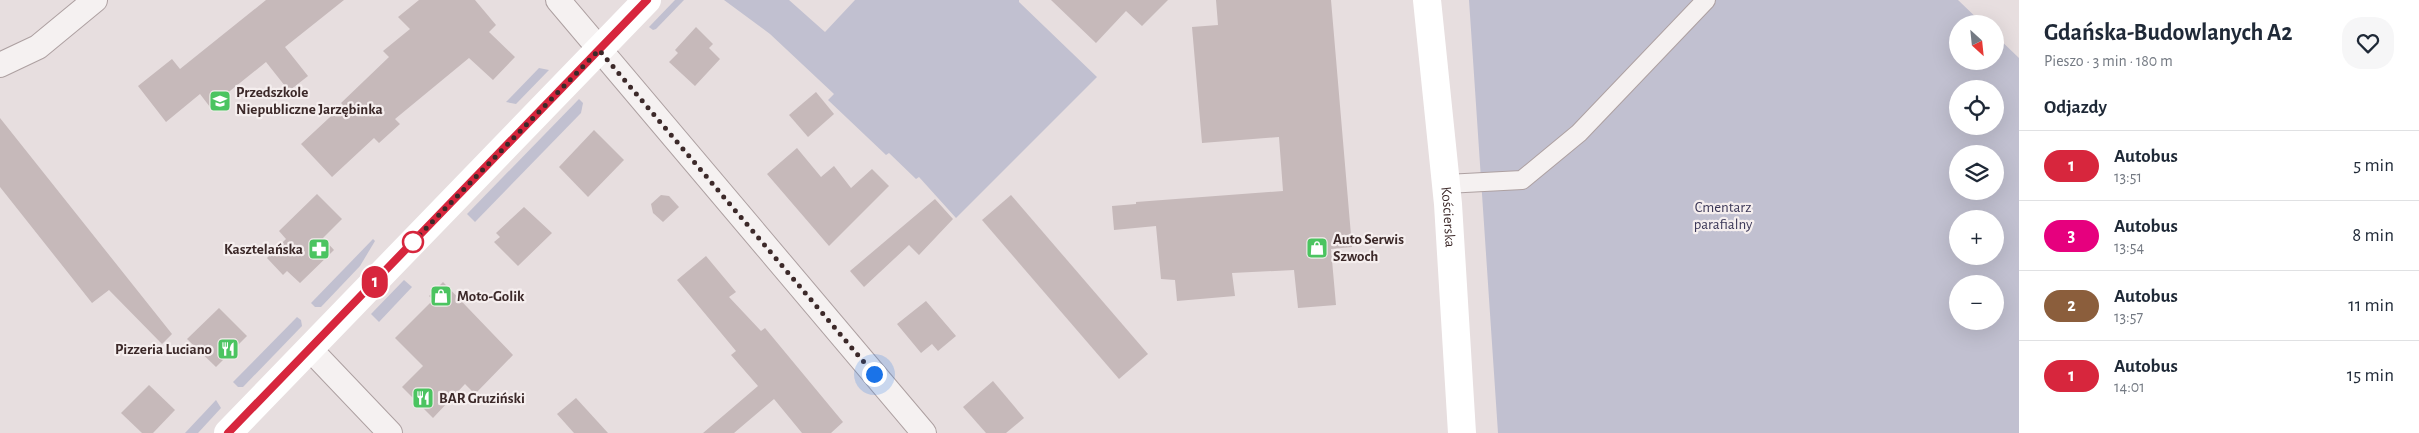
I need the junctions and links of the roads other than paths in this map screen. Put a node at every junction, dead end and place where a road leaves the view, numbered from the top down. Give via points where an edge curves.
1 (95, 0) edge
2 (558, 0) edge
3 (647, 0) edge
4 (1427, 0) edge
5 (1706, 0) edge
6 (599, 50) junction
7 (0, 65) edge
8 (1446, 184) junction
9 (310, 349) junction
10 (228, 433) edge
11 (390, 433) edge
12 (924, 433) edge
13 (1462, 433) edge

1 - 7 street via 38,47
2 - 6 street
3 - 6 main road
4 - 8 main road, Kościerska
5 - 8 street via 1579,133 1522,180
6 - 9 main road
6 - 12 street
8 - 13 main road, Kościerska
9 - 10 main road
9 - 11 street

